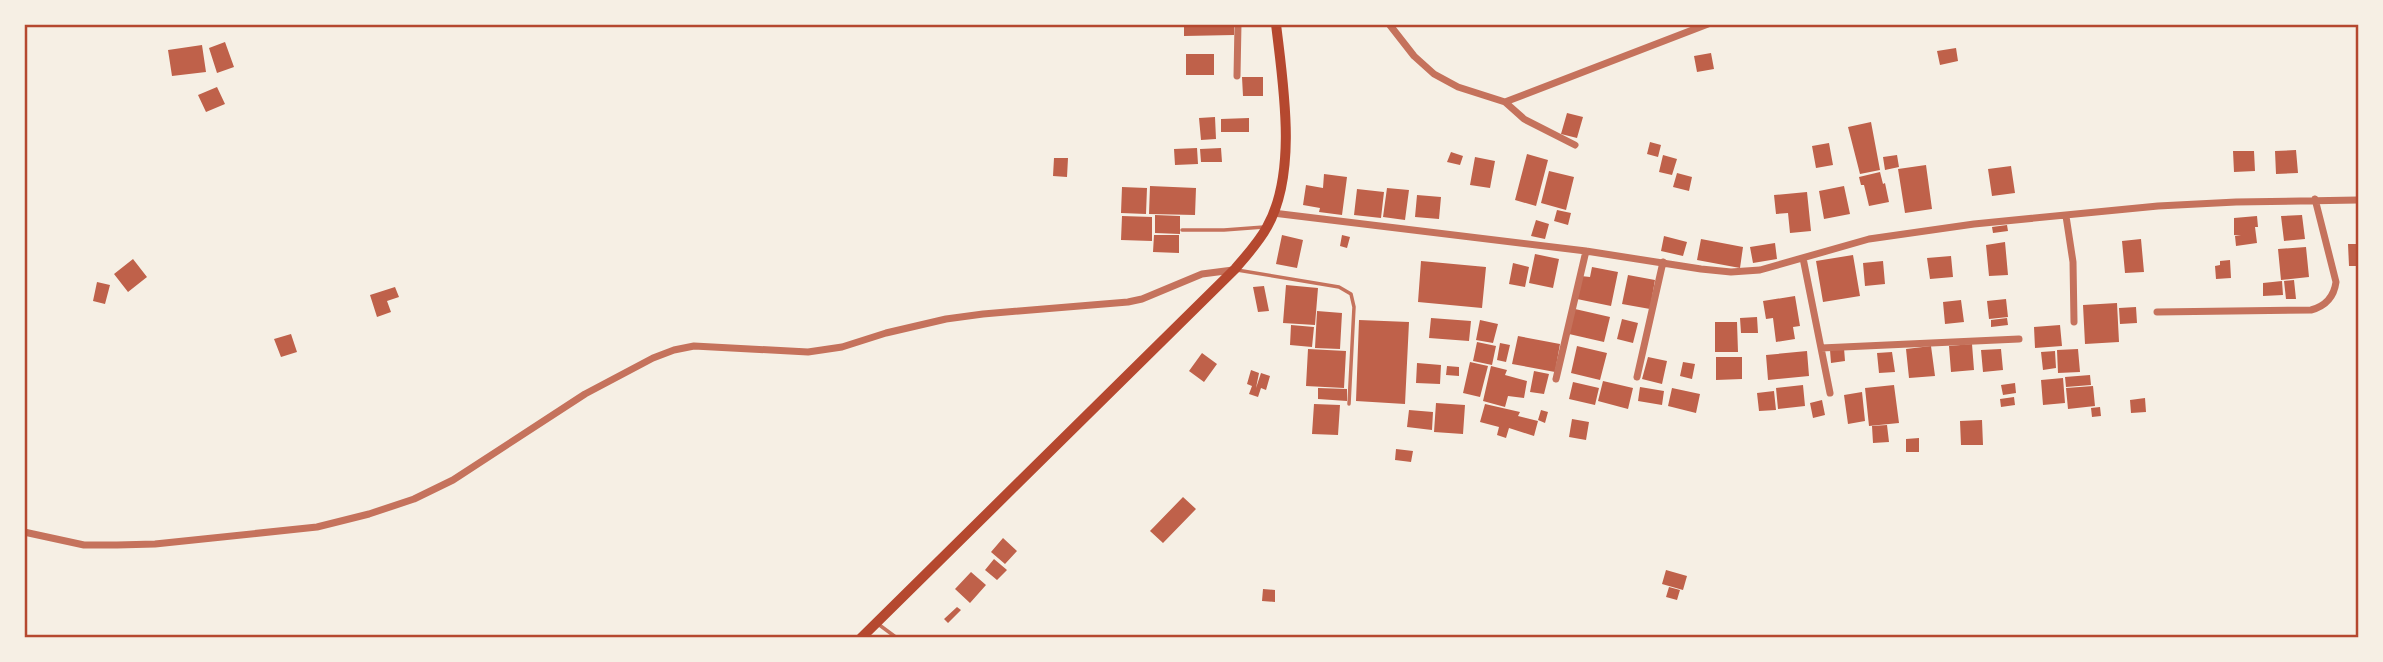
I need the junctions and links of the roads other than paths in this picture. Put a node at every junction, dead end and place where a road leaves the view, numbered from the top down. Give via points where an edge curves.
1 (1238, 24) edge
2 (1276, 24) edge
3 (1389, 24) edge
4 (1708, 24) edge
5 (1237, 76) dead end
6 (1505, 102) junction
7 (1575, 145) dead end
8 (2315, 199) junction
9 (2358, 200) edge
10 (1273, 214) junction
11 (2066, 216) junction
12 (1268, 226) junction
13 (1182, 230) dead end
14 (1586, 251) junction
15 (1804, 258) junction
16 (1663, 262) junction
17 (1235, 269) junction
18 (2157, 313) dead end
19 (2074, 322) dead end
20 (2019, 339) dead end
21 (1821, 348) junction
22 (1637, 377) dead end
23 (1556, 379) dead end
24 (1830, 393) dead end
25 (1349, 404) dead end
26 (24, 532) edge
27 (876, 623) junction
28 (861, 638) edge
29 (897, 638) edge

1 - 5 street
2 - 10 main road via 1286,128 1284,167
3 - 6 street via 1434,74 1458,88
4 - 6 street
6 - 7 street via 1524,119
8 - 9 street
8 - 11 street via 2158,206
8 - 18 street via 2336,282 2335,292 2323,307
10 - 12 main road
10 - 14 street
11 - 15 street via 1869,239
11 - 19 street via 2073,262
12 - 13 lane
12 - 17 main road
14 - 16 street
14 - 23 street
15 - 16 street via 1731,272
15 - 21 street
16 - 22 street
17 - 25 lane via 1339,287 1352,294
17 - 26 street via 1202,274 1128,302 946,319 808,352 694,346 674,350 553,412 453,480 414,499 317,527 117,545 84,545
17 - 27 main road
20 - 21 street
21 - 24 street
27 - 28 main road
27 - 29 lane

